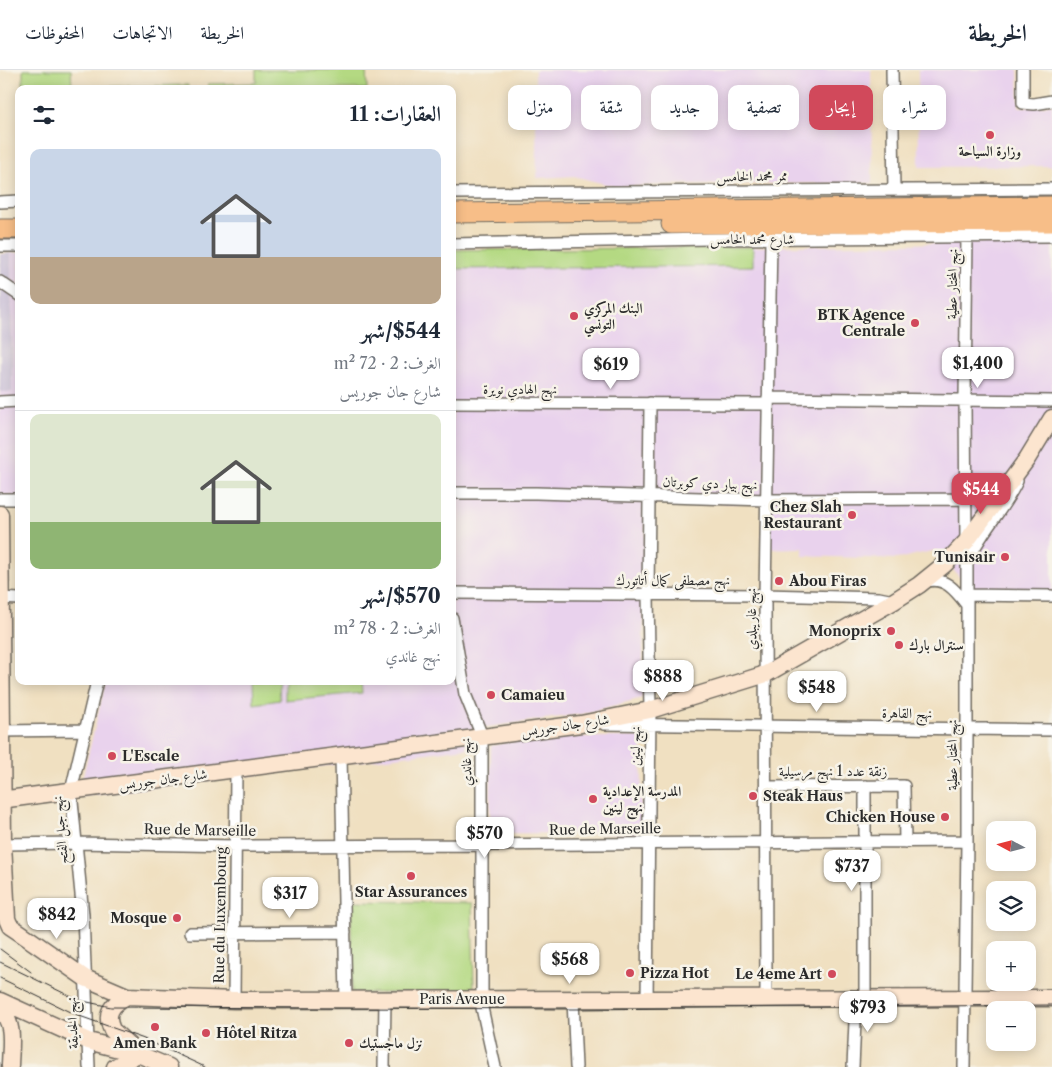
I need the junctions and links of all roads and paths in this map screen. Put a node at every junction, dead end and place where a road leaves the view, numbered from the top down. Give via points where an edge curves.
1 (892, 70) edge
2 (1023, 70) edge
3 (1052, 101) edge
4 (1052, 189) edge
5 (894, 190) junction
6 (456, 193) edge
7 (15, 201) edge
8 (0, 202) edge
9 (1052, 206) edge
10 (456, 212) edge
11 (15, 216) edge
12 (0, 217) edge
13 (1052, 222) edge
14 (456, 224) edge
15 (15, 228) edge
16 (0, 229) edge
17 (1052, 236) edge
18 (967, 237) junction
19 (771, 240) junction
20 (456, 244) edge
21 (0, 246) edge
22 (15, 246) edge
23 (0, 282) edge
24 (15, 291) edge
25 (965, 399) junction
26 (15, 401) edge
27 (768, 401) junction
28 (1052, 401) edge
29 (0, 402) edge
30 (456, 403) edge
31 (650, 403) junction
32 (1052, 418) edge
33 (1027, 459) junction
34 (456, 493) edge
35 (650, 497) junction
36 (0, 499) edge
37 (15, 499) edge
38 (966, 499) junction
39 (767, 500) junction
40 (0, 514) edge
41 (966, 542) junction
42 (918, 585) junction
43 (456, 593) edge
44 (648, 595) junction
45 (766, 595) junction
46 (1052, 596) edge
47 (1, 598) edge
48 (15, 599) edge
49 (967, 600) junction
50 (894, 601) junction
51 (456, 641) edge
52 (766, 674) junction
53 (96, 685) edge
54 (650, 718) junction
55 (767, 726) junction
56 (85, 730) junction
57 (968, 730) junction
58 (1052, 730) edge
59 (1, 731) edge
60 (482, 736) junction
61 (341, 756) junction
62 (236, 770) junction
63 (865, 786) junction
64 (767, 787) junction
65 (71, 791) junction
66 (1, 800) edge
67 (967, 841) junction
68 (767, 842) junction
69 (865, 842) junction
70 (905, 842) junction
71 (76, 843) junction
72 (3, 844) junction
73 (649, 844) junction
74 (482, 845) junction
75 (236, 846) junction
76 (344, 846) junction
77 (235, 932) junction
78 (344, 932) junction
79 (190, 933) dead end
80 (86, 978) junction
81 (127, 996) junction
82 (965, 997) junction
83 (1052, 998) edge
84 (346, 999) junction
85 (385, 999) junction
86 (766, 999) junction
87 (861, 999) junction
88 (234, 1000) junction
89 (482, 1000) junction
90 (573, 1000) junction
91 (647, 1000) junction
92 (0, 1001) edge
93 (0, 1010) edge
94 (88, 1041) junction
95 (138, 1054) junction
96 (10, 1067) edge
97 (89, 1067) edge
98 (115, 1067) edge
99 (169, 1067) edge
100 (384, 1067) edge
101 (495, 1067) edge
102 (576, 1067) edge
103 (853, 1067) edge
104 (964, 1067) edge

1 - 5 street
2 - 3 street via 1022,103
4 - 5 street, ممر محمد الخامس
5 - 6 street, ممر محمد الخامس
7 - 8 street
9 - 10 main road, شارع محمد الخامس
11 - 12 main road
13 - 14 main road, شارع محمد الخامس
15 - 16 main road
17 - 18 street, شارع محمد الخامس
18 - 19 street, شارع محمد الخامس
18 - 25 street, نهج المختار عطية
19 - 20 street, شارع محمد الخامس
19 - 27 street, نهج غاريبلدي
21 - 22 street
23 - 24 street
25 - 27 street, نهج الهادي نويرة
25 - 28 street, نهج الهادي نويرة
25 - 38 street, نهج المختار عطية
26 - 29 street
27 - 31 street, نهج الهادي نويرة
27 - 39 street, نهج غاريبلدي
30 - 31 street, نهج الهادي نويرة
31 - 35 street, نهج لينين
32 - 33 main road, شارع جان جوريس
33 - 41 main road, شارع جان جوريس
33 - 49 street, نهج المختار عطية via 1011,495 972,551 967,563
34 - 35 street, نهج بيار دي كوبرتان
35 - 39 street, نهج بيار دي كوبرتان
35 - 44 street, نهج لينين
36 - 37 street
38 - 39 street, نهج بيار دي كوبرتان
38 - 41 street, نهج المختار عطية
39 - 45 street, نهج غاريبلدي
40 - 47 main road
41 - 42 main road, شارع جان جوريس
42 - 49 street via 940,580
42 - 50 main road, شارع جان جوريس
43 - 44 street, نهج مصطفى كمال أتاتورك
44 - 45 street, نهج مصطفى كمال أتاتورك
44 - 54 street, نهج لينين
45 - 50 street, نهج مصطفى كمال أتاتورك
45 - 52 street, نهج غاريبلدي
46 - 49 street
47 - 48 street
47 - 59 main road
49 - 57 street, نهج المختار عطية
50 - 52 main road, شارع جان جوريس
51 - 60 street, نهج غاندي via 465,694
52 - 54 main road, شارع جان جوريس
52 - 55 street, نهج غاريبلدي
53 - 56 street, نهج جبل الفتح
54 - 55 street, نهج القاهرة
54 - 60 main road, شارع جان جوريس
54 - 73 street, نهج لينين
55 - 57 street, نهج القاهرة
55 - 64 street, نهج غاريبلدي
56 - 59 street
56 - 65 street, نهج جبل الفتح
57 - 58 street, نهج القاهرة
57 - 67 street, نهج المختار عطية
59 - 66 main road
60 - 61 main road, شارع جان جوريس
60 - 74 street, نهج غاندي
61 - 62 main road, شارع جان جوريس
61 - 76 street
62 - 65 main road, شارع جان جوريس
62 - 75 street, Rue du Luxembourg
63 - 64 street, زنقة عدد 1 نهج مرسيلية
63 - 69 street
63 - 70 street, زنقة عدد 1 نهج مرسيلية via 904,786
64 - 68 street, نهج غاريبلدي
65 - 66 main road, شارع جان جوريس
65 - 71 street, نهج جبل الفتح
66 - 72 main road
67 - 70 street, Rue de Marseille
67 - 82 street, نهج المختار عطية
68 - 69 street, Rue de Marseille
68 - 73 street, Rue de Marseille
68 - 86 street, نهج غاريبلدي
69 - 70 street, Rue de Marseille
69 - 87 street
71 - 72 street, Rue de Marseille
71 - 75 street, Rue de Marseille
71 - 80 street, نهج جبل الفتح
72 - 80 main road, Paris Avenue via 10,926
73 - 74 street, Rue de Marseille
73 - 91 street, نهج لينين
74 - 76 street, Rue de Marseille
74 - 89 street, نهج غاندي
75 - 76 street, Rue de Marseille
75 - 77 street, Rue du Luxembourg
76 - 78 street
77 - 78 street
77 - 79 street
77 - 88 street, Rue du Luxembourg
78 - 84 street
80 - 81 main road, Paris Avenue
80 - 94 street, نهج الحديقة
81 - 88 main road, Paris Avenue
81 - 95 main road via 111,1007 110,1026
82 - 83 main road, Paris Avenue
82 - 87 main road, Paris Avenue
82 - 104 street, نهج المختار عطية
84 - 85 main road, Paris Avenue
84 - 88 main road, Paris Avenue
85 - 89 main road, Paris Avenue
85 - 100 street
86 - 87 main road, Paris Avenue
86 - 91 main road, Paris Avenue
87 - 103 street
89 - 90 main road, Paris Avenue
89 - 101 street, نهج غاندي
90 - 91 main road, Paris Avenue
90 - 102 street
92 - 94 main road
93 - 96 main road via 11,1026
94 - 95 main road
94 - 97 street, نهج الحديقة
95 - 98 main road
95 - 99 main road

